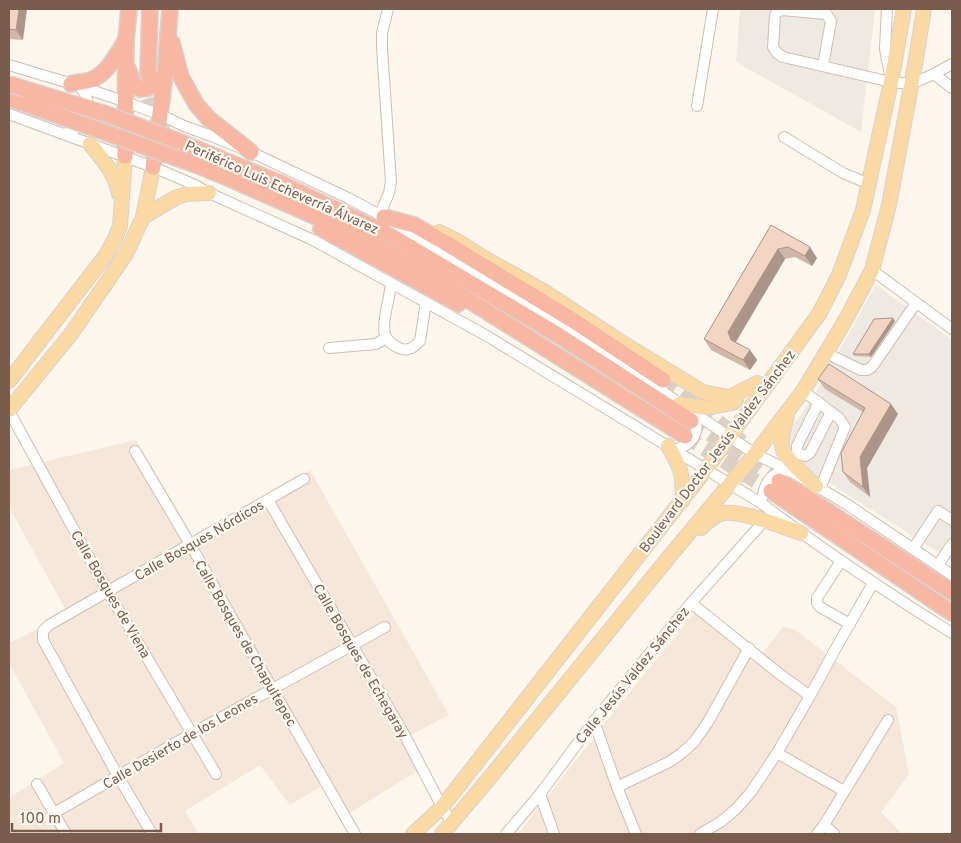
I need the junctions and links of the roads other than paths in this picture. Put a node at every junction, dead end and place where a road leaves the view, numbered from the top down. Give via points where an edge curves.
1 (129, 9) edge
2 (150, 9) edge
3 (170, 9) edge
4 (388, 9) edge
5 (713, 9) edge
6 (887, 9) edge
7 (904, 9) edge
8 (924, 9) edge
9 (168, 30) junction
10 (126, 40) junction
11 (126, 60) junction
12 (952, 64) edge
13 (9, 65) edge
14 (823, 66) junction
15 (148, 74) tunnel mouth
16 (934, 74) junction
17 (165, 75) junction
18 (891, 82) junction
19 (9, 84) edge
20 (911, 84) junction
21 (75, 85) junction
22 (952, 88) edge
23 (9, 98) edge
24 (126, 102) junction
25 (697, 106) dead end
26 (9, 114) edge
27 (161, 115) junction
28 (64, 134) junction
29 (214, 137) junction
30 (784, 137) dead end
31 (90, 144) junction
32 (251, 152) junction
33 (125, 156) junction
34 (154, 167) junction
35 (230, 171) junction
36 (206, 174) tunnel mouth
37 (869, 184) junction
38 (195, 185) junction
39 (209, 193) junction
40 (121, 204) junction
41 (382, 216) junction
42 (142, 217) junction
43 (420, 228) junction
44 (393, 237) junction
45 (872, 270) junction
46 (391, 283) junction
47 (497, 287) junction
48 (426, 302) junction
49 (916, 303) junction
50 (952, 329) edge
51 (386, 338) junction
52 (329, 348) dead end
53 (795, 349) junction
54 (826, 353) junction
55 (554, 354) junction
56 (663, 380) tunnel mouth
57 (9, 381) edge
58 (757, 383) junction
59 (803, 390) junction
60 (819, 402) junction
61 (679, 404) junction
62 (790, 408) junction
63 (9, 410) edge
64 (831, 412) junction
65 (693, 417) junction
66 (685, 436) tunnel mouth
67 (730, 437) junction
68 (671, 448) junction
69 (135, 451) dead end
70 (754, 454) junction
71 (706, 470) junction
72 (304, 479) dead end
73 (781, 480) junction
74 (730, 485) junction
75 (815, 491) junction
76 (268, 500) junction
77 (682, 501) junction
78 (761, 503) junction
79 (952, 520) edge
80 (764, 521) junction
81 (801, 534) junction
82 (190, 544) junction
83 (952, 544) edge
84 (913, 549) junction
85 (668, 557) junction
86 (842, 561) junction
87 (938, 565) junction
88 (952, 575) edge
89 (873, 583) junction
90 (108, 592) junction
91 (952, 592) edge
92 (691, 603) junction
93 (952, 613) edge
94 (850, 624) junction
95 (385, 627) dead end
96 (952, 633) edge
97 (353, 645) junction
98 (749, 648) junction
99 (272, 689) junction
100 (810, 696) junction
101 (888, 720) dead end
102 (594, 721) junction
103 (191, 734) junction
104 (777, 754) junction
105 (216, 774) dead end
106 (118, 776) junction
107 (37, 784) dead end
108 (617, 787) junction
109 (844, 792) junction
110 (540, 794) junction
111 (442, 807) junction
112 (54, 813) junction
113 (452, 823) junction
114 (824, 825) junction
115 (66, 834) edge
116 (152, 834) edge
117 (355, 834) edge
118 (414, 834) edge
119 (442, 834) edge
120 (506, 834) edge
121 (554, 834) edge
122 (636, 834) edge
123 (700, 834) edge
124 (817, 834) edge
125 (834, 834) edge

1 - 10 highway
2 - 15 highway
3 - 9 highway
4 - 41 street via 382,48 391,182
5 - 25 street
6 - 18 street via 885,49
7 - 18 main road, Boulevard Doctor Jesús Valdez Sánchez
8 - 20 main road, Boulevard Doctor Jesús Valdez Sánchez
9 - 17 highway
9 - 32 highway via 181,77 196,104 208,118
10 - 11 highway
10 - 21 highway via 107,69 91,80
11 - 17 highway via 131,79 140,89 148,88
11 - 24 highway
12 - 16 street
13 - 21 street
14 - 14 street via 829,17 826,14 777,12 773,47 777,53
14 - 18 street
16 - 20 street
16 - 22 street
17 - 27 highway
18 - 20 street
18 - 37 main road, Boulevard Doctor Jesús Valdez Sánchez
19 - 35 highway, Periférico Luis Echeverría Álvarez, bridge via 106,114 183,143
20 - 45 main road, Boulevard Doctor Jesús Valdez Sánchez via 889,205
21 - 24 street
21 - 28 street via 86,95 88,102 85,120 81,127
23 - 35 highway, Periférico Luis Echeverría Álvarez, bridge via 200,166
24 - 27 street
24 - 33 highway
26 - 28 street
27 - 29 street
27 - 34 highway
28 - 31 street
29 - 32 street
29 - 38 street via 205,142 192,166 191,176
30 - 37 street via 843,173
31 - 33 street
31 - 40 main road via 111,171
32 - 41 street
33 - 34 street
33 - 40 main road
34 - 38 street
34 - 42 main road
35 - 44 highway, Periférico Luis Echeverría Álvarez via 280,183
35 - 55 highway, Periférico Luis Echeverría Álvarez via 422,270
36 - 55 highway via 370,255 523,344
37 - 53 main road, Boulevard Doctor Jesús Valdez Sánchez via 863,210 838,275 819,314
38 - 39 street
39 - 42 main road via 187,194
39 - 46 street via 313,240
40 - 57 main road via 120,226 106,255
41 - 43 highway
41 - 47 street
42 - 63 main road via 121,262 71,334
43 - 56 highway via 574,321
43 - 58 main road via 429,228 459,242 703,392 729,397
44 - 47 highway via 428,250
44 - 65 highway, Periférico Luis Echeverría Álvarez
45 - 49 street
45 - 54 main road, Boulevard Doctor Jesús Valdez Sánchez
46 - 48 street
46 - 51 street via 383,329
47 - 61 street via 582,338
48 - 51 street via 420,341 403,350
48 - 68 street
49 - 50 street
49 - 54 street via 867,370
51 - 52 street via 376,344
53 - 58 main road
53 - 67 main road, Boulevard Doctor Jesús Valdez Sánchez
54 - 59 main road, Boulevard Doctor Jesús Valdez Sánchez
55 - 66 highway, Periférico Luis Echeverría Álvarez
58 - 61 main road via 732,403 706,408
59 - 60 street
59 - 62 main road, Boulevard Doctor Jesús Valdez Sánchez
60 - 64 street
60 - 64 street via 797,446 799,454 805,456 810,453
61 - 65 street
62 - 70 main road, Boulevard Doctor Jesús Valdez Sánchez
62 - 75 main road via 782,433 782,448
63 - 90 street, Calle Bosques de Viena
64 - 75 street via 845,427
65 - 67 street
65 - 68 street via 697,421 694,437 682,448
67 - 70 street
67 - 71 main road, Boulevard Doctor Jesús Valdez Sánchez
68 - 71 street
68 - 77 main road via 682,473
69 - 82 street, Calle Bosques de Chapultepec
70 - 73 street
70 - 74 main road, Boulevard Doctor Jesús Valdez Sánchez
71 - 74 street
71 - 77 main road, Boulevard Doctor Jesús Valdez Sánchez
72 - 76 street, Calle Bosques Nórdicos
73 - 75 highway
73 - 78 street via 776,473 769,480
73 - 93 highway
74 - 78 street
74 - 85 main road, Boulevard Doctor Jesús Valdez Sánchez
75 - 84 street
75 - 91 highway
76 - 82 street, Calle Bosques Nórdicos
76 - 97 street, Calle Bosques de Echegaray
77 - 111 main road, Boulevard Doctor Jesús Valdez Sánchez
78 - 81 street
79 - 84 street via 938,511
80 - 81 main road
80 - 85 main road via 744,514 725,513 702,526
80 - 92 street, Calle Jesús Valdez Sánchez
81 - 86 street
82 - 90 street, Calle Bosques Nórdicos
82 - 99 street, Calle Bosques de Chapultepec
83 - 87 street
84 - 87 street
85 - 113 main road, Boulevard Doctor Jesús Valdez Sánchez
86 - 89 street
86 - 94 street via 817,598 817,603
87 - 88 street
89 - 94 street
89 - 96 street
90 - 103 street, Calle Bosques de Viena
90 - 106 street, Calle Bosques Nórdicos via 42,631 43,640
92 - 98 street
92 - 102 street, Calle Jesús Valdez Sánchez
94 - 100 street
95 - 97 street, Calle Desierto de los Leones
97 - 99 street, Calle Desierto de los Leones
97 - 111 street, Calle Bosques de Echegaray
98 - 100 street
98 - 108 street via 694,742 669,762
99 - 103 street, Calle Desierto de los Leones
99 - 117 street, Calle Bosques de Chapultepec
100 - 104 street
101 - 109 street
102 - 108 street
102 - 110 street, Calle Jesús Valdez Sánchez
103 - 105 street, Calle Bosques de Viena
103 - 106 street, Calle Desierto de los Leones
104 - 109 street
104 - 123 street via 737,808
106 - 112 street, Calle Desierto de los Leones
106 - 116 street
107 - 112 street
108 - 122 street
109 - 114 street
110 - 120 street, Calle Jesús Valdez Sánchez
110 - 121 street
111 - 113 street, Calle Bosques de Echegaray
111 - 118 main road, Boulevard Doctor Jesús Valdez Sánchez
112 - 115 street
113 - 119 main road, Boulevard Doctor Jesús Valdez Sánchez
114 - 124 street
114 - 125 street

